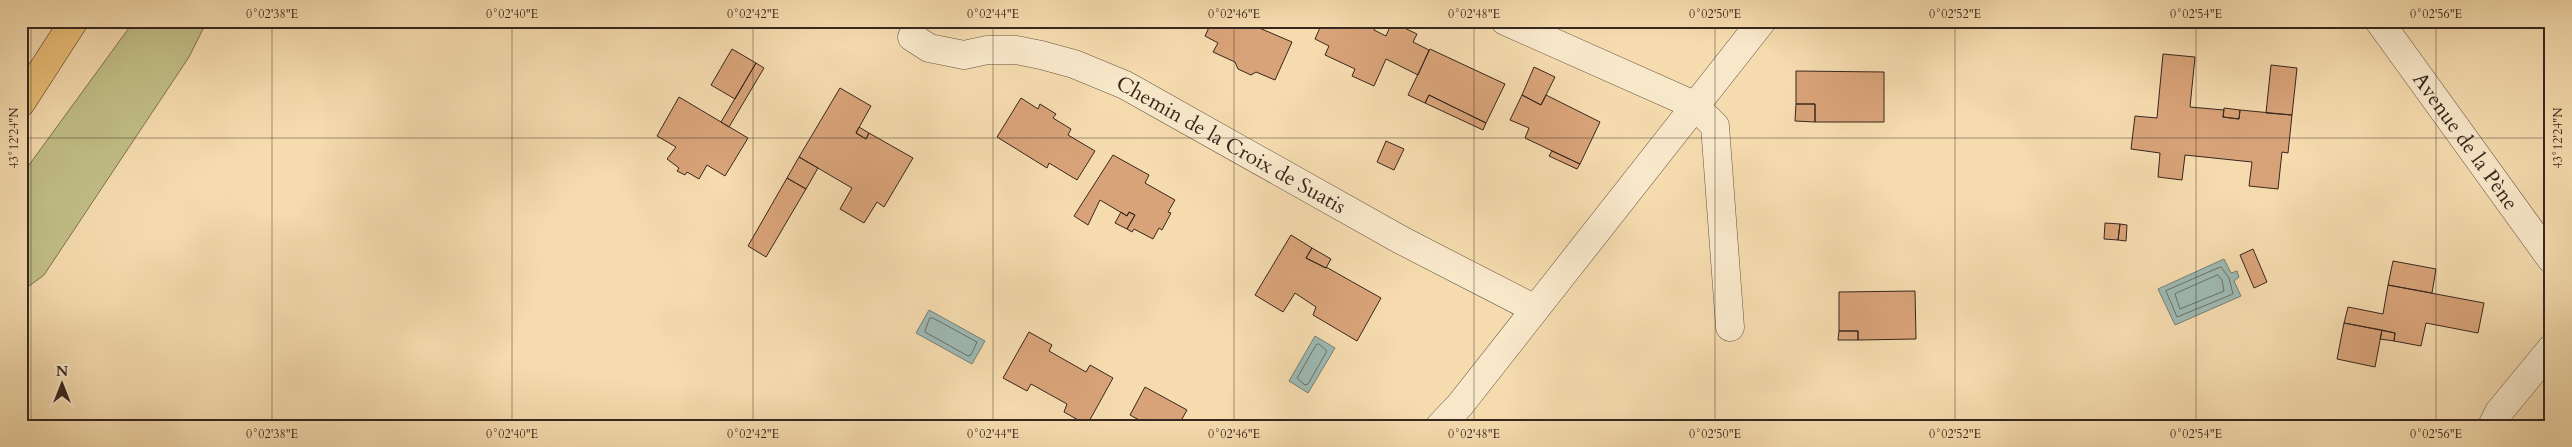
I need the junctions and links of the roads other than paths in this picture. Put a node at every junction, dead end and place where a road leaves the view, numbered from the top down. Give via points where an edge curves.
1 (74, 21) edge
2 (1505, 21) edge
3 (1762, 21) edge
4 (2379, 21) edge
5 (912, 38) dead end
6 (21, 103) edge
7 (1694, 105) junction
8 (2551, 259) edge
9 (1535, 309) junction
10 (1730, 327) dead end
11 (2551, 349) edge
12 (1440, 426) edge
13 (2492, 426) edge

1 - 6 main road
2 - 7 street
3 - 7 street
4 - 8 street, Avenue de la Pène
5 - 9 street, Chemin de la Croix de Suatis via 929,48 964,55 987,50 1016,50 1041,55 1074,64 1125,85 1401,240
7 - 9 street
7 - 10 street via 1715,126
9 - 12 street
11 - 13 street via 2499,412

